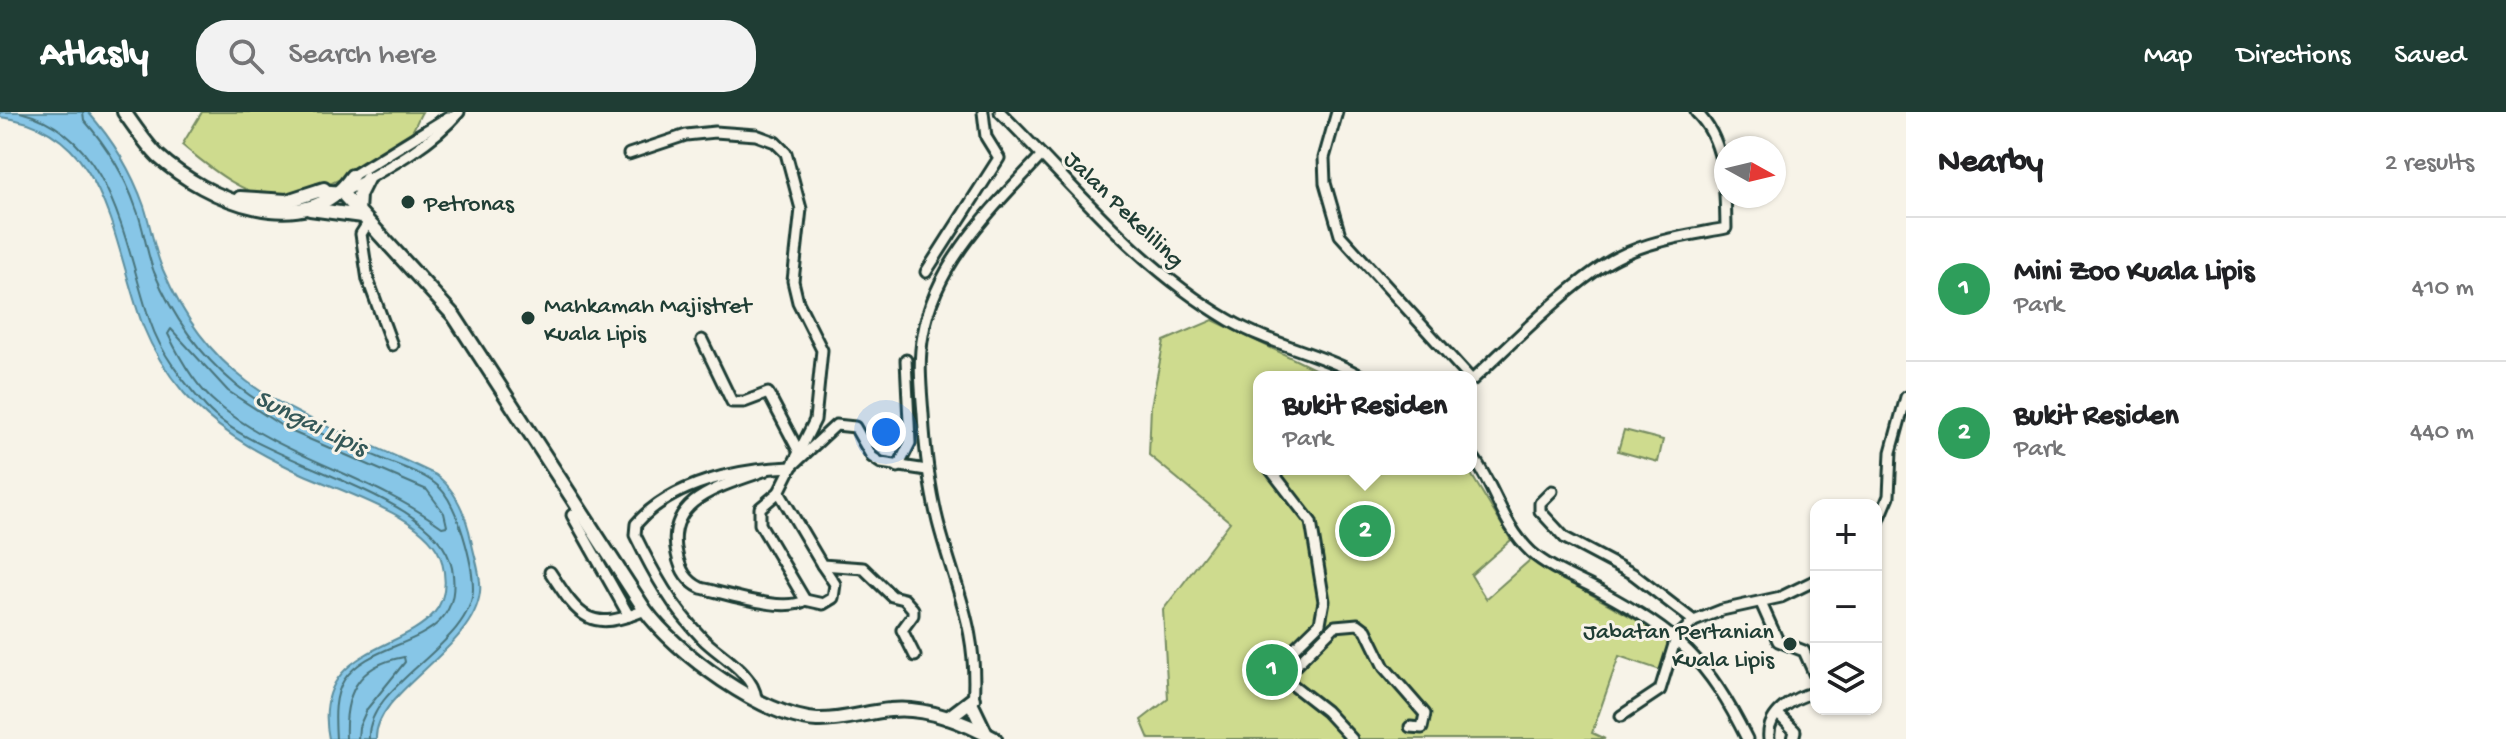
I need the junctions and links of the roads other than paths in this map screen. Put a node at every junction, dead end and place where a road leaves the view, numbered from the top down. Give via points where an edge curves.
1 (124, 112) edge
2 (983, 112) edge
3 (1000, 112) edge
4 (1337, 112) edge
5 (1696, 112) edge
6 (456, 114) edge
7 (629, 154) dead end
8 (1042, 155) junction
9 (352, 176) junction
10 (367, 179) junction
11 (319, 191) junction
12 (342, 193) junction
13 (226, 198) junction
14 (290, 210) junction
15 (363, 217) junction
16 (926, 272) dead end
17 (702, 340) dead end
18 (392, 345) dead end
19 (906, 360) dead end
20 (1348, 371) edge
21 (1463, 371) edge
22 (1477, 375) edge
23 (1906, 397) edge
24 (799, 452) junction
25 (1477, 465) edge
26 (791, 467) junction
27 (898, 467) junction
28 (772, 468) junction
29 (927, 470) junction
30 (1275, 475) edge
31 (1552, 491) dead end
32 (779, 492) junction
33 (1882, 513) edge
34 (572, 515) dead end
35 (822, 565) junction
36 (550, 572) dead end
37 (1810, 583) edge
38 (805, 600) junction
39 (1761, 603) junction
40 (645, 610) junction
41 (629, 616) junction
42 (1694, 621) junction
43 (1676, 638) junction
44 (915, 656) dead end
45 (1810, 664) edge
46 (1283, 678) junction
47 (1810, 694) edge
48 (756, 698) junction
49 (973, 703) junction
50 (1778, 714) junction
51 (1621, 716) dead end
52 (948, 718) junction
53 (970, 727) junction
54 (1410, 727) dead end
55 (991, 737) edge
56 (1352, 739) edge
57 (1747, 739) edge
58 (1769, 739) edge
59 (1793, 739) edge

1 - 13 main road via 157,154
2 - 16 street via 986,137 999,158
3 - 8 street, Jalan Pekeliling
4 - 21 street via 1324,158 1325,183 1340,235
5 - 22 street via 1720,153 1726,228 1660,241 1616,257
6 - 9 street
6 - 10 street via 451,123
7 - 24 street via 686,135 715,132 756,135 786,153 801,209 793,281 822,350 815,420
8 - 20 street, Jalan Pekeliling via 1143,261 1169,280 1263,338
8 - 29 street via 973,231 932,300 921,357
9 - 11 main road
9 - 12 main road
10 - 12 street
10 - 15 main road via 359,195
11 - 12 main road
11 - 13 main road via 287,201
12 - 14 main road
12 - 15 main road
13 - 14 main road via 244,207
14 - 15 main road via 325,209
15 - 18 street via 368,280
15 - 40 main road via 454,316
17 - 24 street via 732,402 768,393
19 - 27 street via 910,443
23 - 33 street
24 - 26 street
25 - 43 street via 1531,552
26 - 27 street via 831,428 846,424 860,433 872,457
26 - 28 street
26 - 32 street
27 - 29 street
28 - 38 street via 691,503 676,521 678,560 686,578 701,588 781,606
28 - 48 street via 727,475 666,500 634,530 670,602 752,683
29 - 49 street via 970,624
30 - 46 street via 1311,522 1324,601 1320,623 1275,667
31 - 42 street via 1540,503 1540,511 1557,532 1633,574
32 - 35 street
32 - 38 street via 760,508 760,524
34 - 41 street
35 - 38 street via 835,584 833,598 823,604
35 - 44 street via 863,568 892,596 904,599 914,612 902,635
36 - 41 street via 581,615 602,622
37 - 39 street
39 - 42 street
39 - 45 street via 1778,641 1804,651
40 - 41 street
40 - 48 main road via 681,648
42 - 43 street
43 - 51 street via 1660,690
43 - 57 street via 1713,675
46 - 54 street via 1335,626 1358,624 1384,667 1425,714 1422,728
46 - 56 street
47 - 50 street via 1796,697
48 - 52 main road via 814,720 902,710
49 - 52 main road
49 - 53 street
49 - 55 main road
50 - 58 street via 1770,724
50 - 59 street via 1795,731
52 - 53 main road
53 - 55 main road

